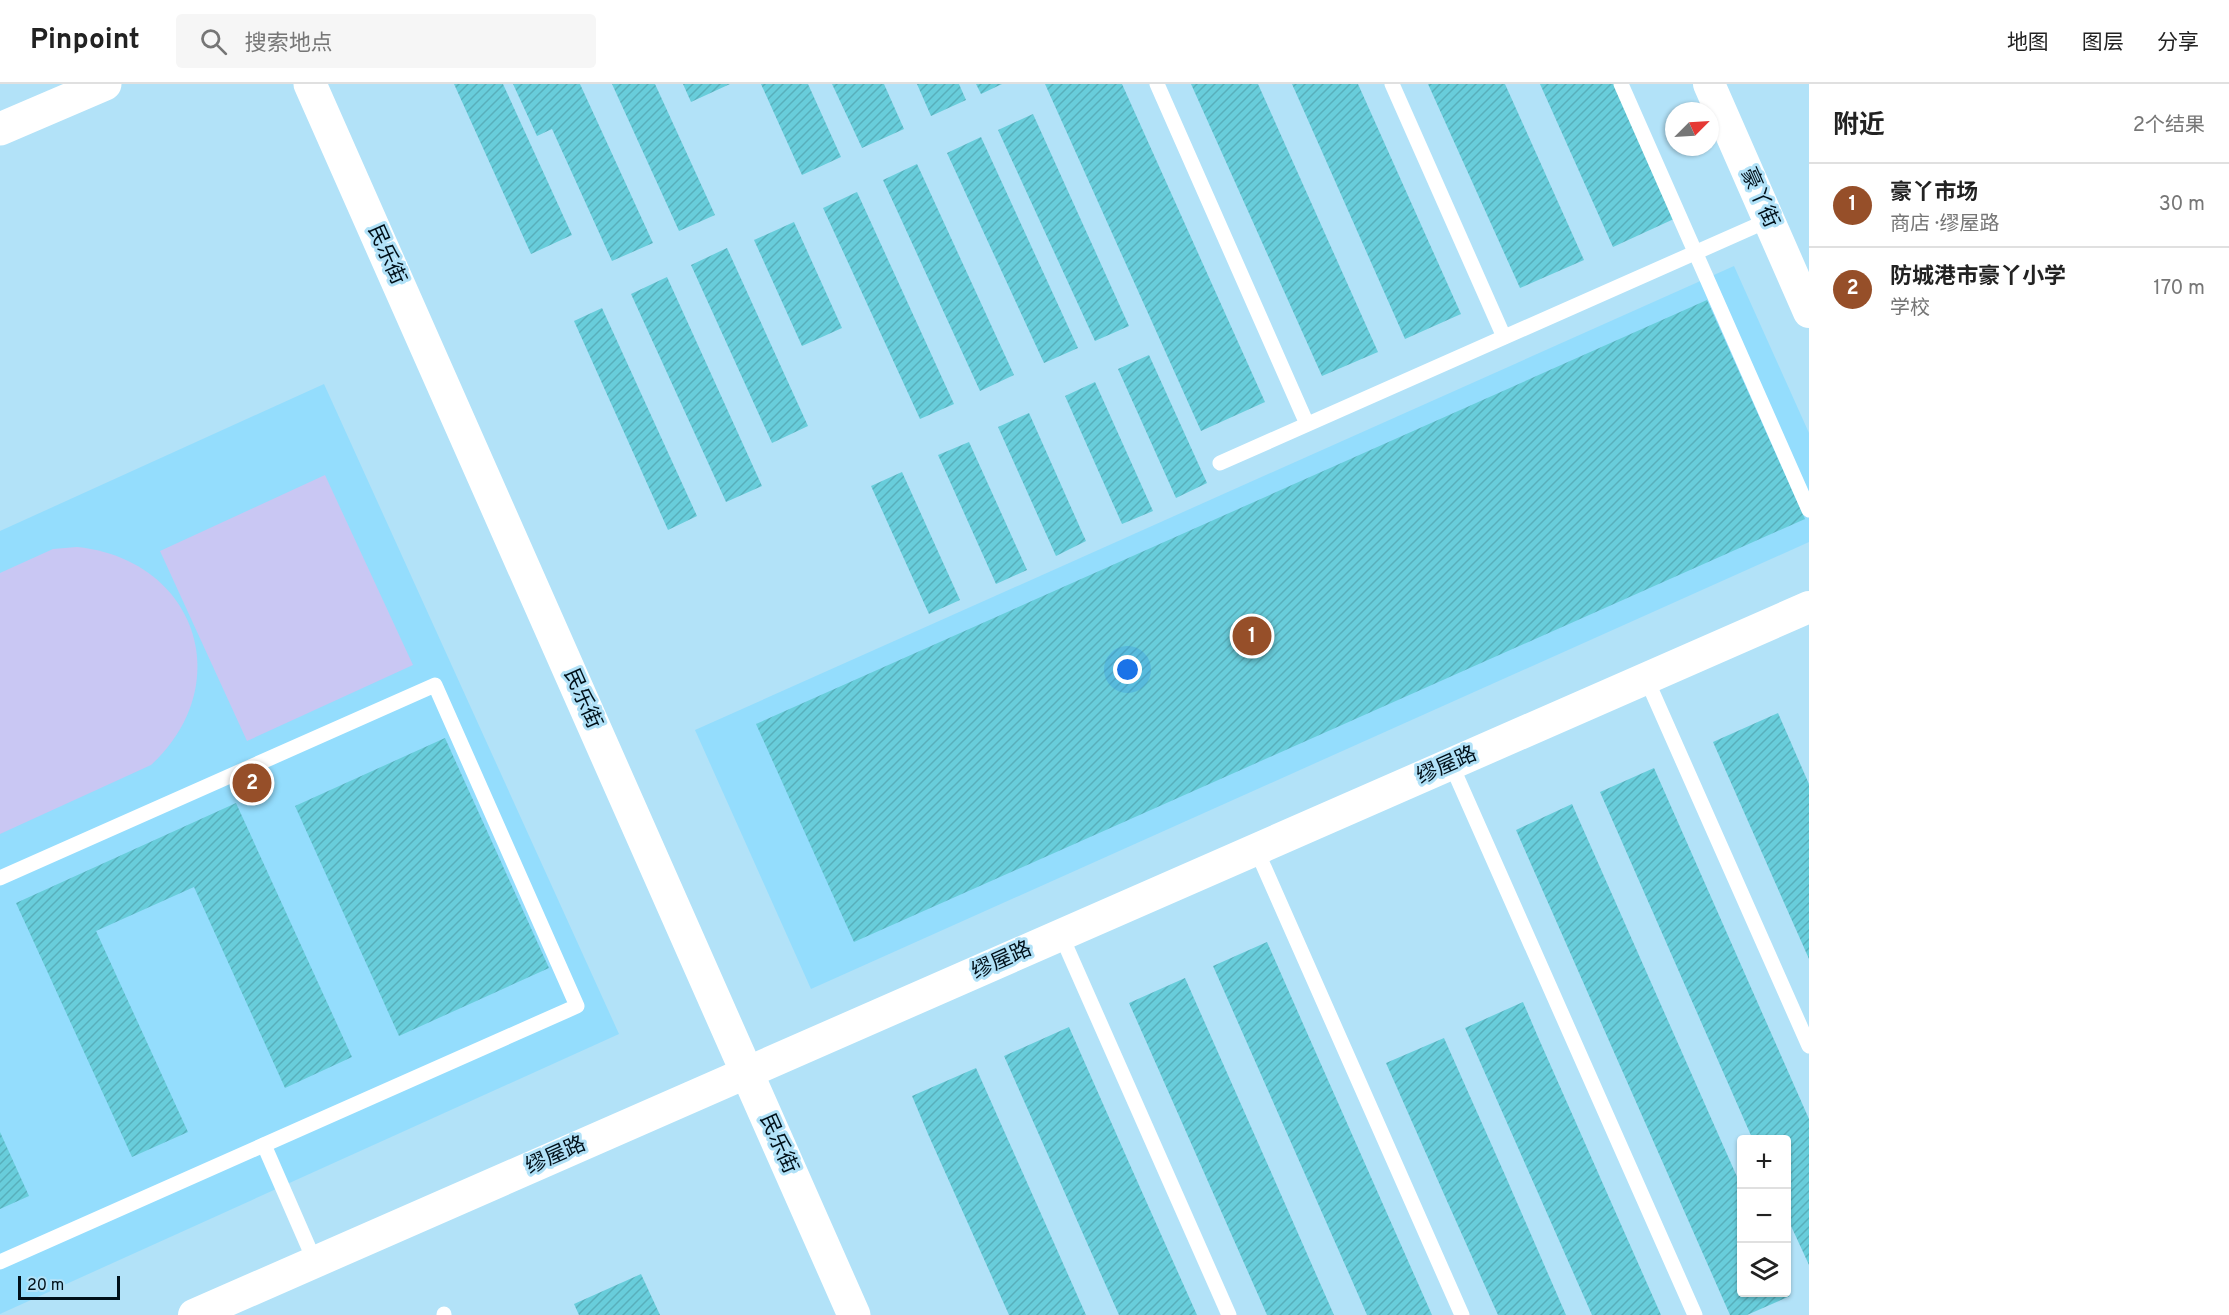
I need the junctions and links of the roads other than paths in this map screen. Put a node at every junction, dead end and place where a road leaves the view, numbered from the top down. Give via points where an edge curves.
1 (105, 84) edge
2 (310, 84) edge
3 (1157, 84) edge
4 (1392, 84) edge
5 (1621, 84) edge
6 (1709, 84) edge
7 (0, 129) edge
8 (1769, 220) junction
9 (1695, 253) junction
10 (1809, 312) edge
11 (1504, 337) junction
12 (1307, 424) junction
13 (1220, 463) dead end
14 (1809, 510) edge
15 (1809, 607) edge
16 (1646, 678) junction
17 (1451, 764) junction
18 (1256, 849) junction
19 (0, 878) edge
20 (1061, 935) junction
21 (1809, 1046) edge
22 (747, 1072) junction
23 (264, 1145) junction
24 (0, 1262) edge
25 (315, 1262) junction
26 (194, 1315) edge
27 (854, 1315) edge
28 (1229, 1315) edge
29 (1462, 1315) edge
30 (1695, 1315) edge

1 - 7 street
2 - 22 street, 民乐街
3 - 12 lane
4 - 11 lane
5 - 9 lane
6 - 8 street, 豪丫街
8 - 9 lane
8 - 10 street, 豪丫街
9 - 11 lane
9 - 14 lane
11 - 12 lane
12 - 13 lane
15 - 16 street, 缪屋路
16 - 17 street, 缪屋路
16 - 21 lane
17 - 18 street, 缪屋路
17 - 30 lane
18 - 20 street, 缪屋路
18 - 29 lane
19 - 23 lane via 435,685 577,1006
20 - 22 street, 缪屋路
20 - 28 lane
22 - 25 street, 缪屋路
22 - 27 street, 民乐街
23 - 24 lane
23 - 25 lane
25 - 26 street, 缪屋路

